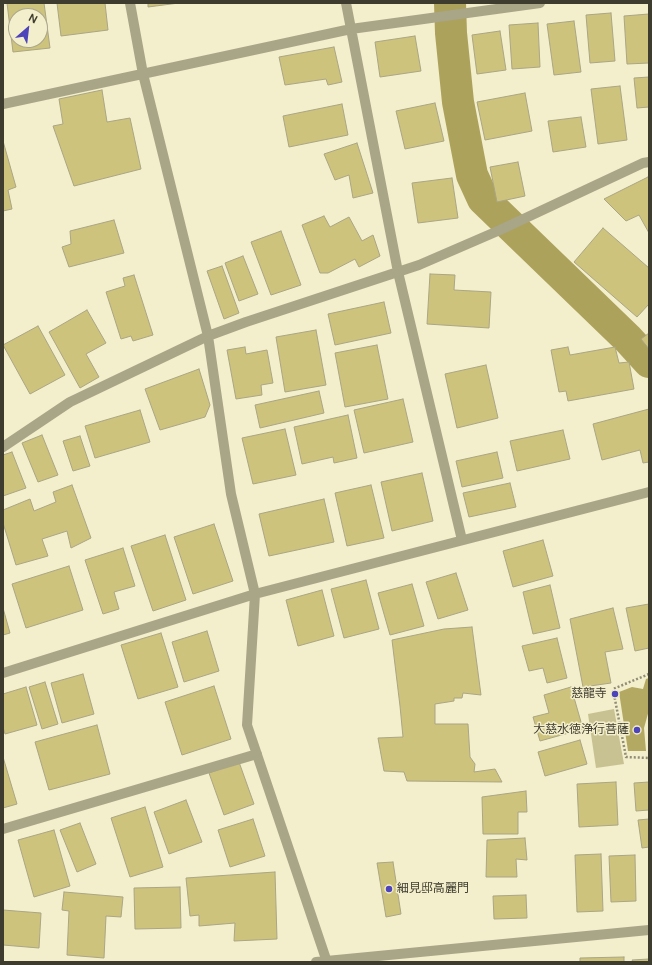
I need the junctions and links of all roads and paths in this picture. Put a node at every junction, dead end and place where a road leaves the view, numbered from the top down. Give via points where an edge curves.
1 (130, 3) edge
2 (346, 3) edge
3 (540, 3) edge
4 (351, 29) junction
5 (143, 74) junction
6 (3, 104) edge
7 (649, 162) edge
8 (398, 272) junction
9 (208, 336) junction
10 (3, 447) edge
11 (649, 492) edge
12 (462, 540) junction
13 (255, 594) junction
14 (3, 673) edge
15 (649, 674) edge
16 (256, 754) junction
17 (649, 758) edge
18 (3, 829) edge
19 (649, 930) edge
20 (316, 962) edge
21 (327, 962) edge

1 - 5 street
2 - 4 street
3 - 4 street
4 - 5 street
4 - 8 street
5 - 6 street
5 - 9 street
7 - 8 street via 500,230
8 - 9 street
8 - 12 street
9 - 10 street via 70,402
9 - 13 street via 231,494
11 - 12 street
12 - 13 street
13 - 14 street
13 - 16 street via 247,725
15 - 17 path via 613,689 626,757
16 - 18 street
16 - 21 street
19 - 21 street
20 - 21 street

